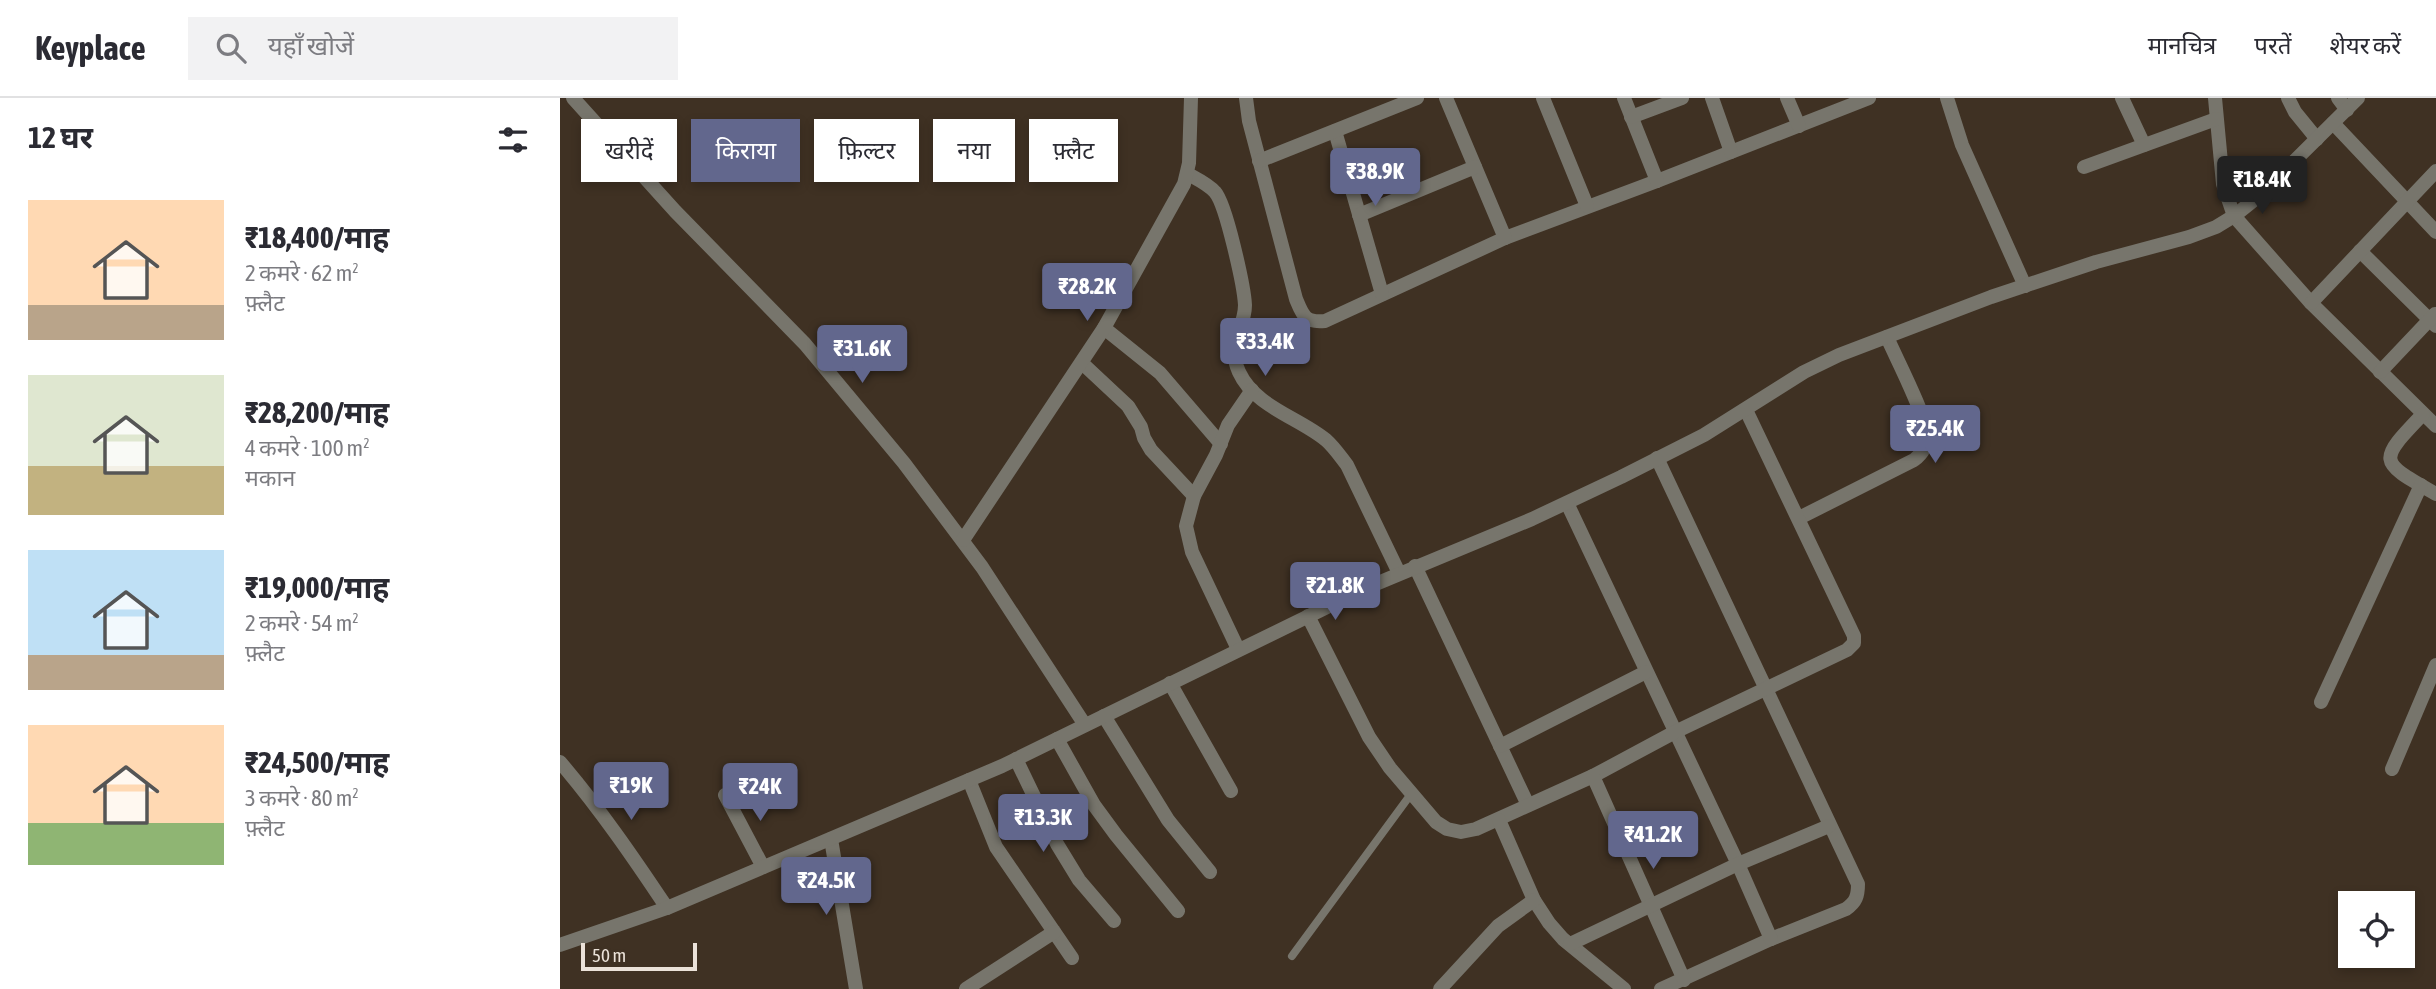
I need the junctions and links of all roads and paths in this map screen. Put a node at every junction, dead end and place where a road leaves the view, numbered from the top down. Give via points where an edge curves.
1 (573, 98) edge
2 (1191, 98) edge
3 (1246, 98) edge
4 (1417, 98) edge
5 (1446, 98) edge
6 (1543, 98) edge
7 (1624, 98) edge
8 (1682, 98) edge
9 (1712, 98) edge
10 (1787, 98) edge
11 (1868, 98) edge
12 (1947, 98) edge
13 (2122, 98) edge
14 (2215, 98) edge
15 (2288, 98) edge
16 (2358, 98) edge
17 (2342, 104) edge
18 (1631, 117) junction
19 (2216, 119) junction
20 (2333, 123) junction
21 (1799, 126) junction
22 (1335, 131) junction
23 (2317, 139) junction
24 (2144, 145) junction
25 (1731, 152) junction
26 (1259, 161) junction
27 (1475, 167) junction
28 (2084, 167) dead end
29 (2436, 171) edge
30 (1188, 174) junction
31 (1657, 181) junction
32 (2407, 201) junction
33 (1587, 206) junction
34 (1359, 215) junction
35 (2234, 216) junction
36 (2436, 232) edge
37 (1505, 238) junction
38 (2360, 251) junction
39 (2025, 286) junction
40 (1382, 294) junction
41 (2311, 303) junction
42 (2434, 320) edge
43 (1104, 328) junction
44 (1887, 337) junction
45 (1082, 363) junction
46 (2380, 372) junction
47 (1252, 390) junction
48 (1746, 410) junction
49 (2423, 414) junction
50 (2436, 426) edge
51 (1221, 444) junction
52 (1657, 458) junction
53 (2421, 485) junction
54 (2436, 494) edge
55 (1194, 496) junction
56 (1567, 503) junction
57 (1799, 519) junction
58 (962, 540) junction
59 (1415, 566) junction
60 (1399, 573) junction
61 (1308, 616) junction
62 (1238, 649) junction
63 (2436, 665) edge
64 (1646, 672) junction
65 (1170, 683) junction
66 (1765, 689) junction
67 (2321, 702) dead end
68 (1104, 716) junction
69 (1085, 725) junction
70 (1675, 732) junction
71 (1058, 739) junction
72 (1500, 746) junction
73 (1016, 759) junction
74 (560, 762) edge
75 (2392, 769) dead end
76 (1593, 776) junction
77 (969, 780) junction
78 (1231, 791) dead end
79 (1411, 794) junction
80 (725, 795) dead end
81 (1528, 805) junction
82 (1499, 820) junction
83 (1829, 826) junction
84 (831, 839) junction
85 (1738, 864) junction
86 (763, 867) junction
87 (1210, 872) dead end
88 (1534, 900) junction
89 (1650, 907) junction
90 (667, 908) junction
91 (1178, 911) dead end
92 (1114, 921) dead end
93 (1054, 932) junction
94 (1771, 939) junction
95 (1570, 944) junction
96 (560, 945) edge
97 (1292, 956) dead end
98 (1072, 958) dead end
99 (1684, 980) junction
100 (856, 989) edge
101 (966, 989) edge
102 (1440, 989) edge
103 (1624, 989) edge
104 (1661, 989) edge

1 - 58 street via 805,344
2 - 30 street
3 - 26 street
4 - 22 street
5 - 27 street
6 - 33 street
7 - 18 street
8 - 18 street
9 - 25 street
10 - 21 street
11 - 21 street
12 - 39 street via 1962,145
13 - 24 street
14 - 19 street
15 - 23 street
16 - 17 street
17 - 20 street
18 - 31 street
19 - 24 street
19 - 35 street via 2223,184
20 - 23 street
20 - 32 street
21 - 25 street
22 - 26 street
22 - 34 street
23 - 35 street
24 - 28 street
25 - 31 street
26 - 40 street via 1302,315 1313,322 1325,321
27 - 34 street
27 - 37 street
29 - 32 street
30 - 43 street
30 - 47 street via 1215,192 1222,204 1245,306 1233,345 1234,357
31 - 33 street
32 - 36 street
32 - 38 street
33 - 37 street
34 - 40 street
35 - 39 street via 2189,237
35 - 41 street
37 - 40 street
38 - 41 street
38 - 42 street
39 - 44 street
41 - 46 street
42 - 46 street
43 - 45 street
43 - 51 street via 1160,373
44 - 48 street via 1804,372
44 - 57 street via 1925,423 1924,449 1914,460
45 - 55 street via 1128,406 1151,450
45 - 58 street
46 - 49 street
47 - 51 street via 1227,425
47 - 60 street via 1336,451
48 - 52 street
48 - 57 street
49 - 50 street
49 - 53 street via 2390,451 2392,466
51 - 55 street
52 - 56 street
52 - 66 street
53 - 54 street
53 - 67 street
55 - 62 street via 1187,538
56 - 59 street
56 - 64 street
57 - 66 street via 1854,643
58 - 69 street
59 - 60 street
59 - 72 street
60 - 61 street
61 - 62 street
61 - 79 street via 1369,737
62 - 65 street
63 - 75 street
64 - 70 street
64 - 72 street
65 - 68 street
65 - 78 street
66 - 70 street
66 - 83 street
68 - 69 street
68 - 87 street via 1168,820
69 - 71 street
70 - 76 street
70 - 85 street
71 - 73 street
71 - 91 street via 1094,805
72 - 81 street
73 - 77 street
73 - 92 street via 1057,844 1079,880
74 - 90 street via 621,837
76 - 81 street
76 - 89 street
77 - 84 street
77 - 93 street via 996,848
79 - 82 street via 1447,829 1461,832
79 - 97 lane
80 - 86 street
81 - 82 street
82 - 88 street
83 - 85 street
83 - 94 street via 1858,884 1854,903
84 - 86 street
84 - 100 street
85 - 89 street
85 - 94 street
86 - 90 street
88 - 95 street
88 - 102 street via 1498,926
89 - 95 street
89 - 99 street
90 - 96 street
93 - 98 street
93 - 101 street
94 - 99 street
95 - 103 street
99 - 104 street

